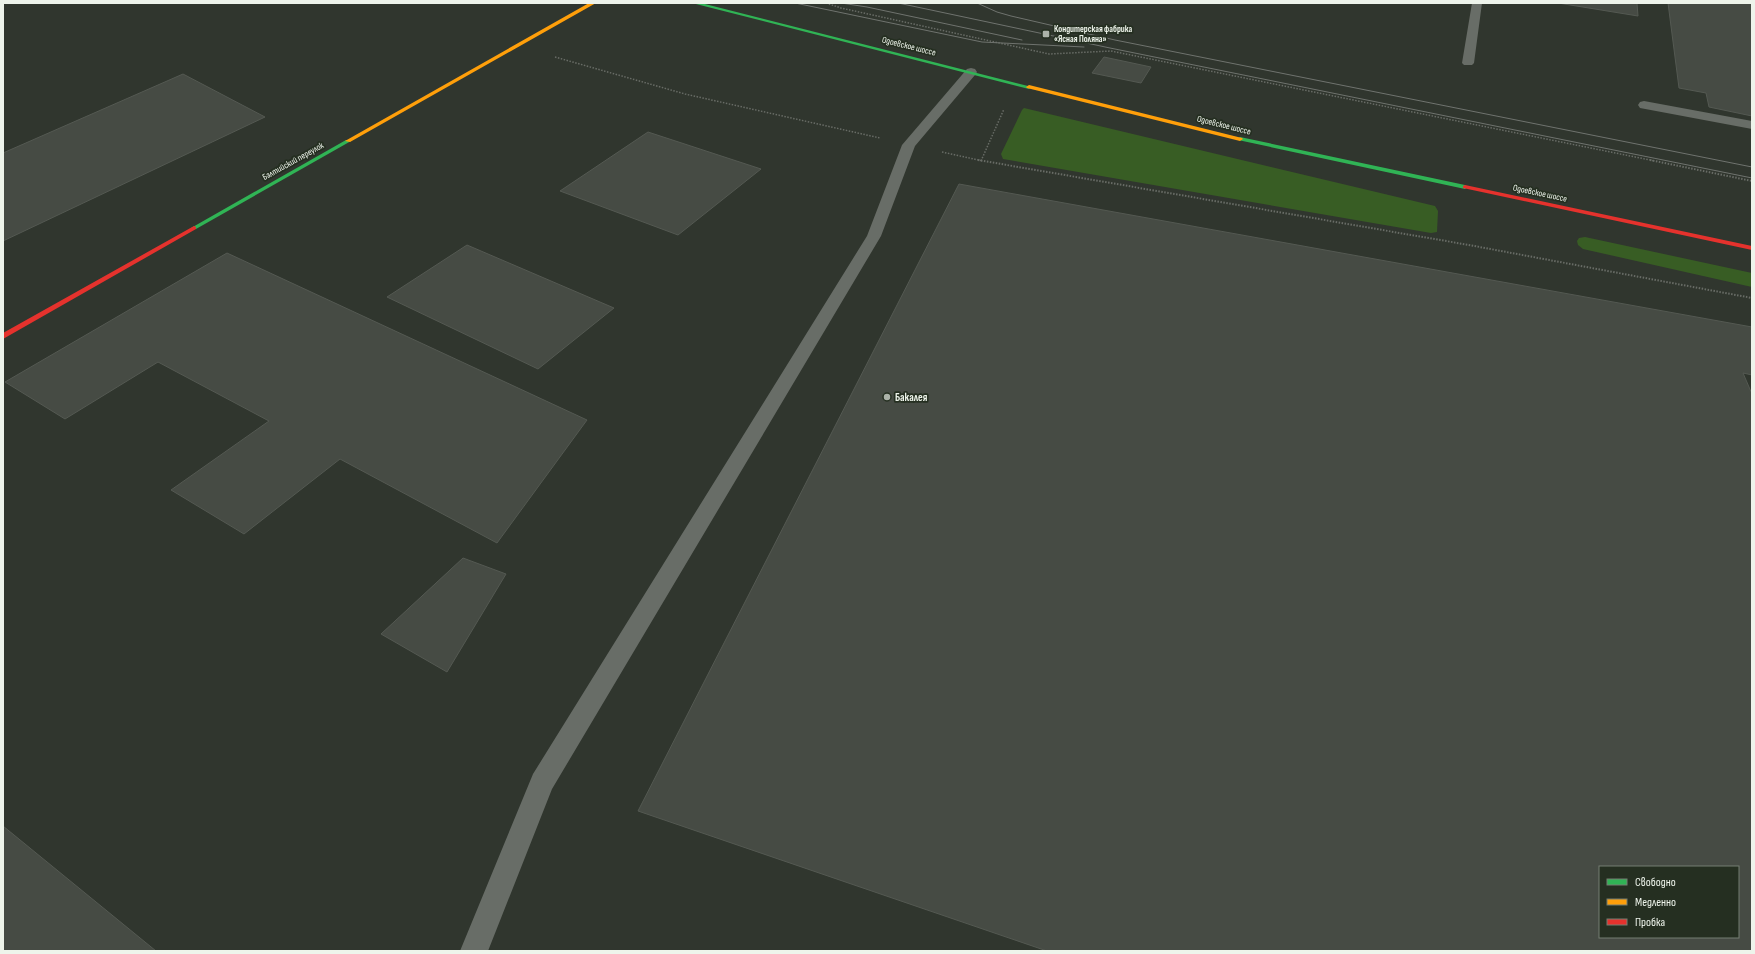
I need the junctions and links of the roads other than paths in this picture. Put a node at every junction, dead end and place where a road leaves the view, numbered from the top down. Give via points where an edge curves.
1 (593, 3) edge
2 (695, 3) edge
3 (1477, 3) edge
4 (1468, 63) dead end
5 (971, 72) junction
6 (1644, 105) dead end
7 (1752, 125) edge
8 (1752, 248) edge
9 (3, 336) edge
10 (474, 951) edge

1 - 9 main road, Балтийский переулок
2 - 5 main road, Одоевское шоссе
3 - 4 lane
5 - 8 main road, Одоевское шоссе via 1231,137
5 - 10 lane via 909,145 874,236 542,782
6 - 7 lane

